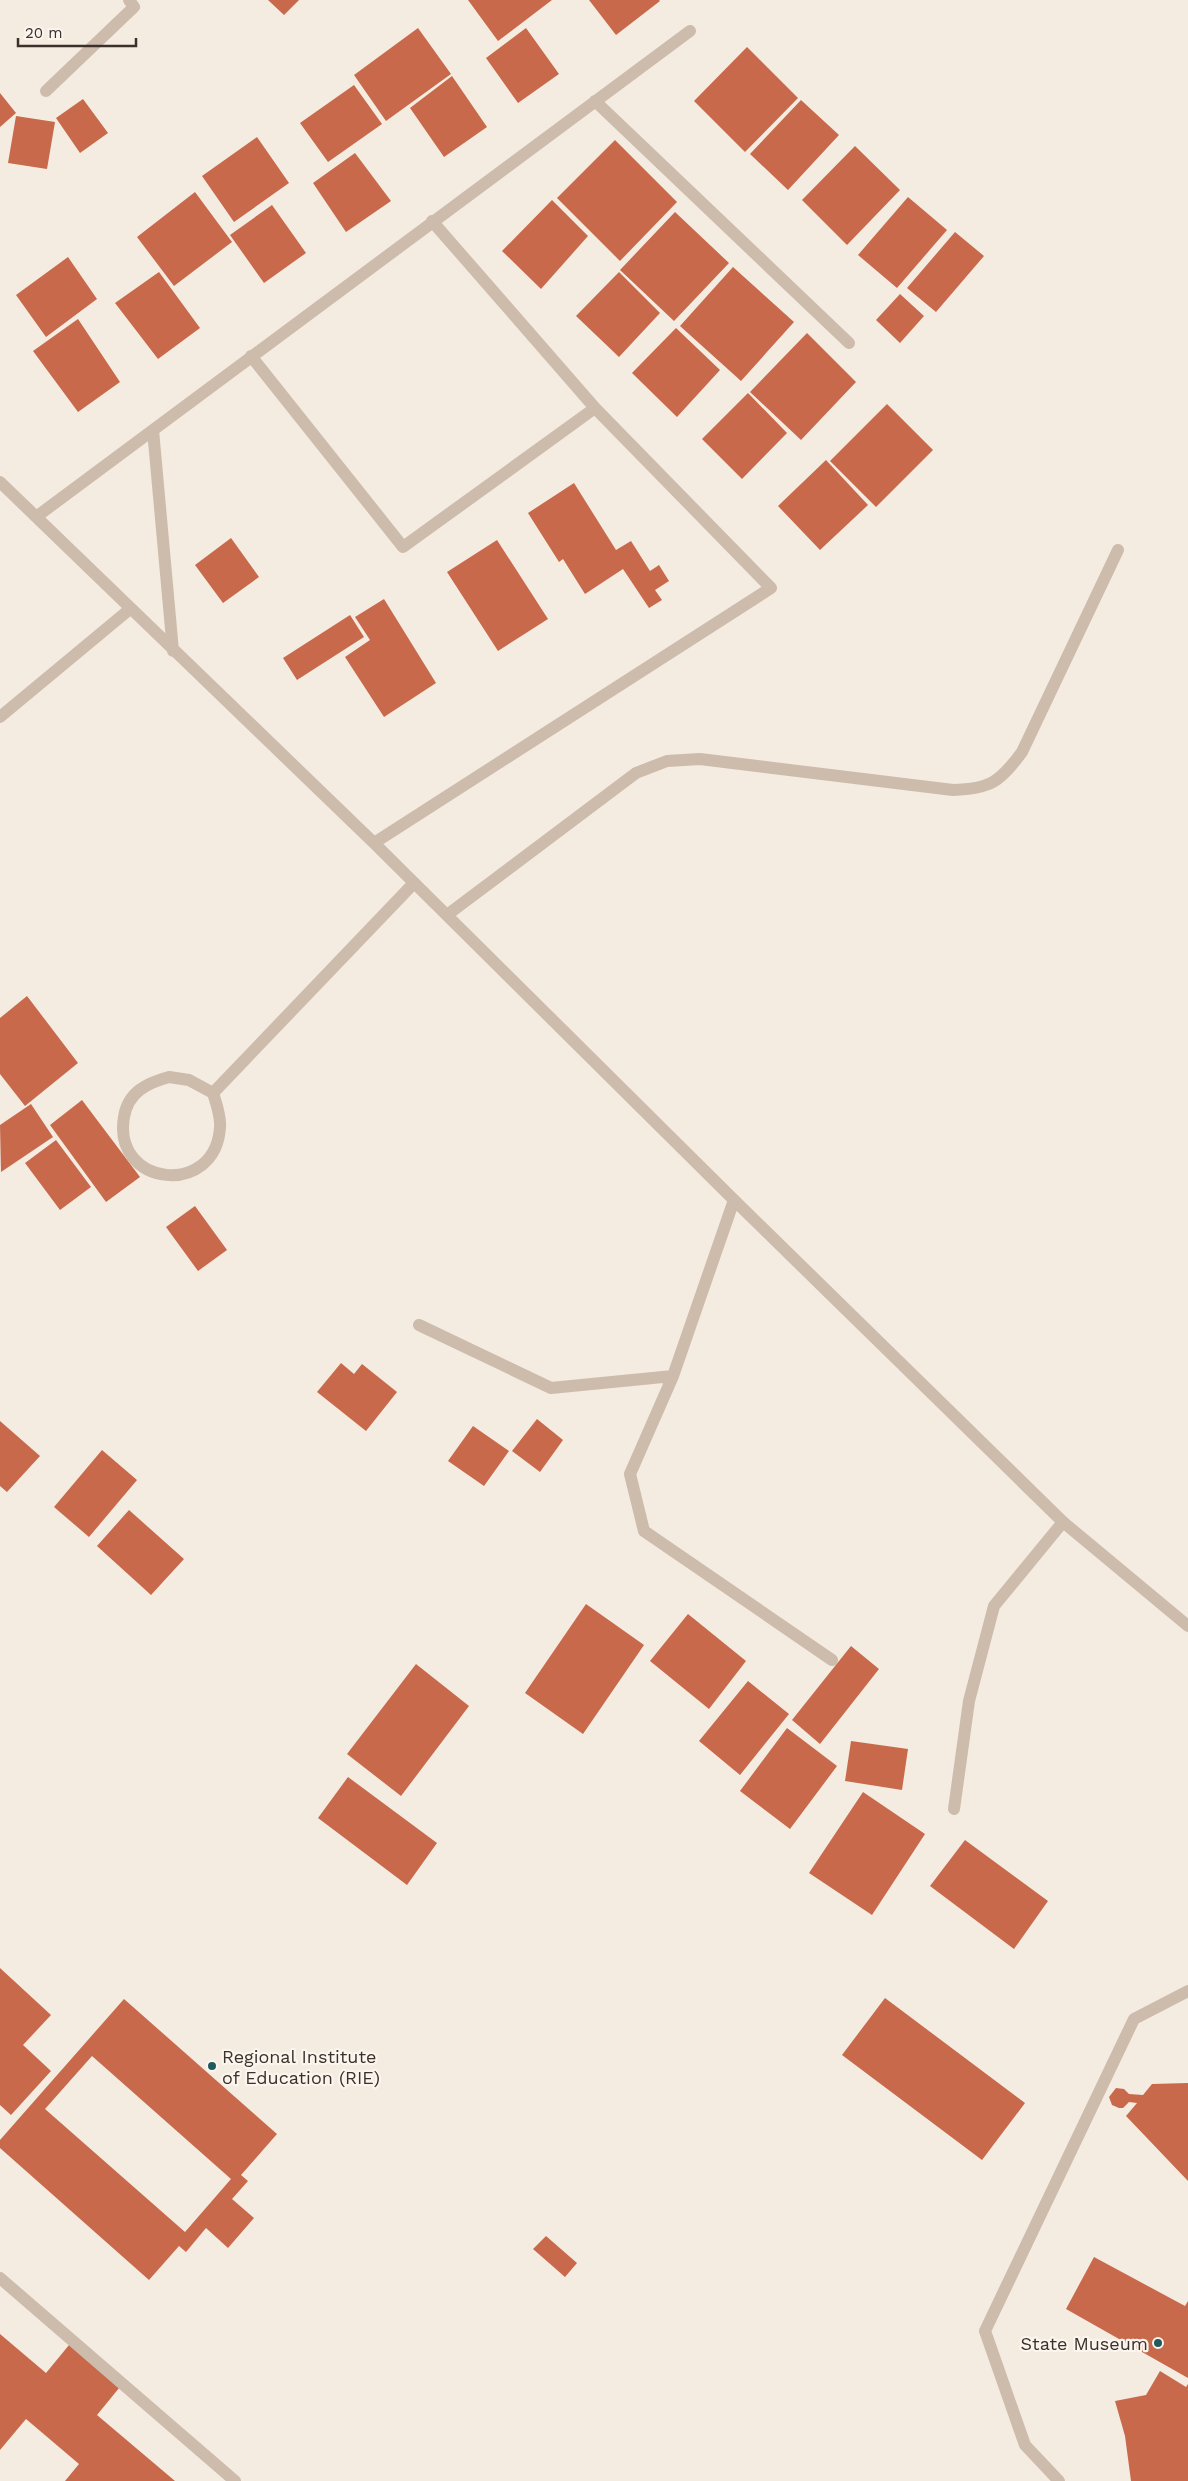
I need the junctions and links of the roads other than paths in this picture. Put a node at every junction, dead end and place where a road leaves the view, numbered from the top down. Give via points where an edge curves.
1 (129, 0) edge
2 (690, 31) dead end
3 (46, 91) dead end
4 (595, 101) junction
5 (432, 221) junction
6 (849, 343) dead end
7 (251, 356) junction
8 (595, 408) junction
9 (153, 430) junction
10 (0, 482) edge
11 (36, 517) junction
12 (1118, 550) dead end
13 (130, 609) junction
14 (173, 651) junction
15 (0, 717) edge
16 (374, 843) junction
17 (414, 883) junction
18 (447, 915) junction
19 (213, 1093) junction
20 (734, 1200) junction
21 (419, 1325) dead end
22 (673, 1376) junction
23 (1063, 1522) junction
24 (1188, 1626) edge
25 (832, 1660) dead end
26 (954, 1809) dead end
27 (1188, 1991) edge
28 (0, 2278) edge
29 (235, 2481) edge
30 (1058, 2481) edge

1 - 3 street via 134,7
2 - 4 street
4 - 5 street
4 - 6 street
5 - 7 street
5 - 8 street
7 - 8 street via 403,547
7 - 9 street
8 - 16 street via 771,588
9 - 11 street
9 - 14 street
10 - 11 street
11 - 13 street
12 - 18 street via 1022,752 1007,773 980,789 953,790 700,759 667,761 636,773
13 - 14 street
13 - 15 street
14 - 16 street
16 - 17 street
17 - 18 street
17 - 19 street
18 - 20 street
19 - 19 street via 221,1125 218,1144 208,1160 192,1172 174,1176 154,1174 138,1164 126,1148 122,1129 125,1110 135,1093 151,1082 169,1077 189,1080
20 - 22 street
20 - 23 street
21 - 22 street via 551,1388
22 - 25 street via 630,1474 644,1531
23 - 24 street
23 - 26 street via 994,1606 969,1701
27 - 30 street via 1134,2019 985,2331 1025,2445
28 - 29 street

